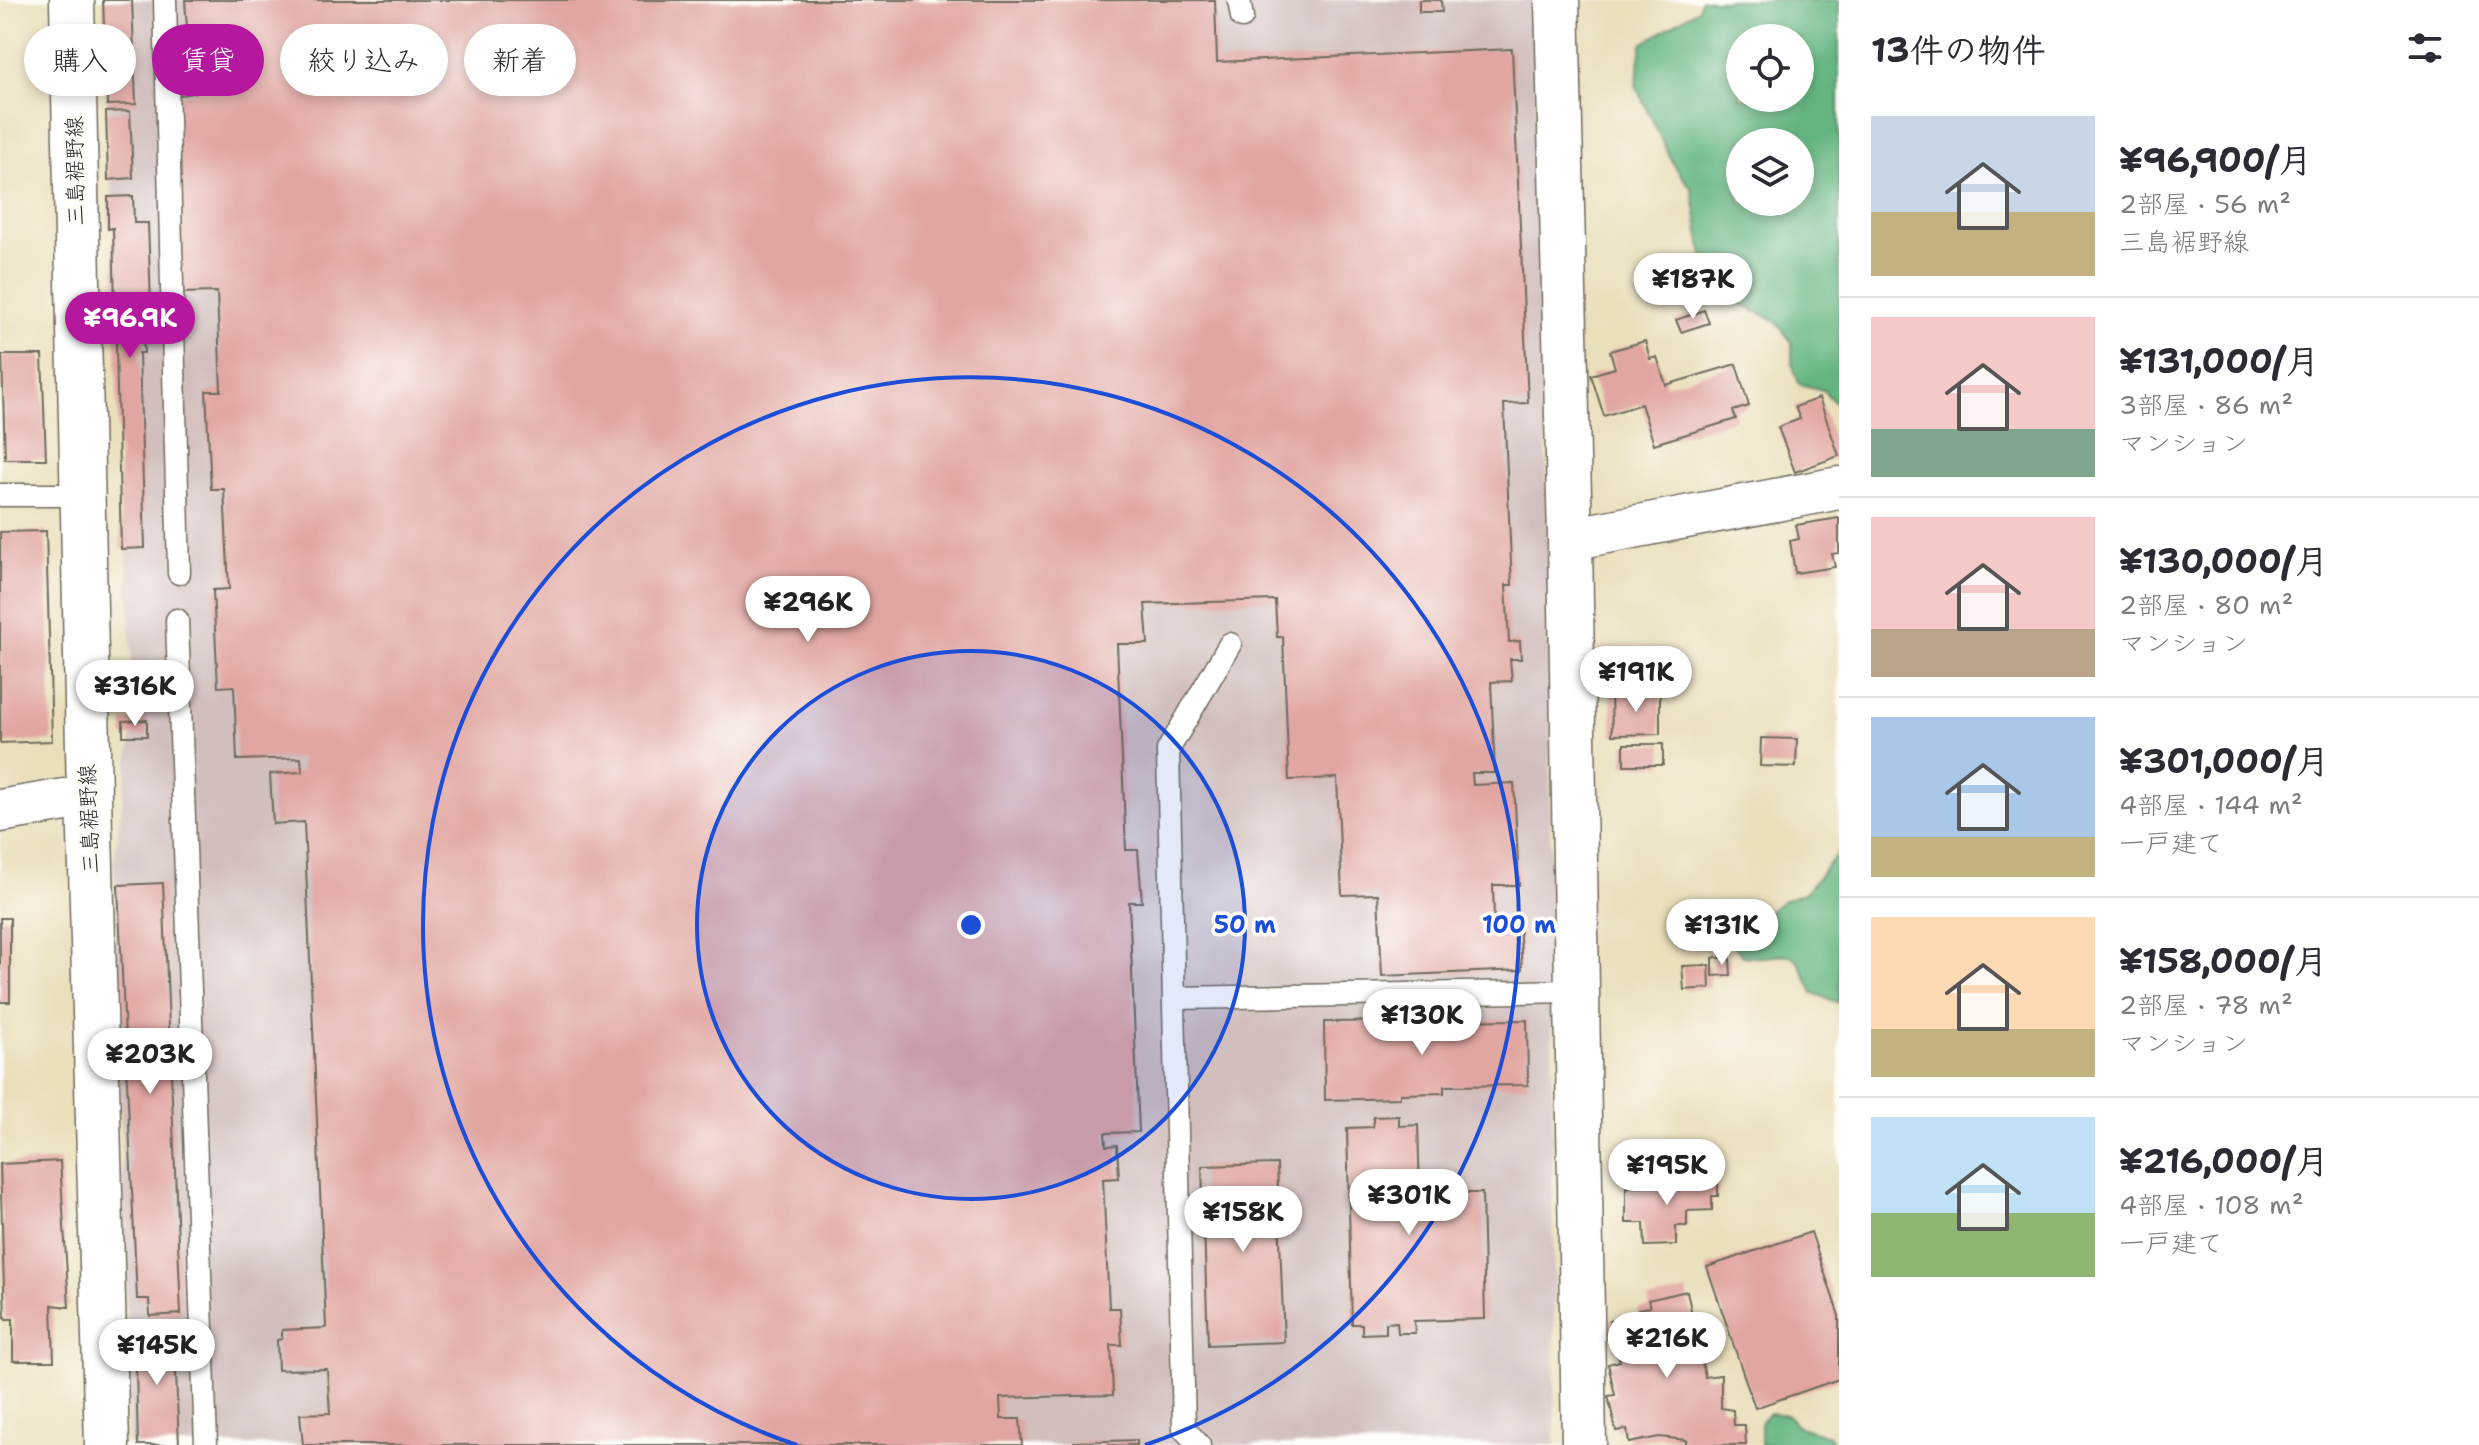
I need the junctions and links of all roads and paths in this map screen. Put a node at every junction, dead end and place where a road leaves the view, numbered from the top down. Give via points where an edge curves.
1 (72, 0) edge
2 (165, 0) edge
3 (1557, 0) edge
4 (1839, 488) edge
5 (0, 495) edge
6 (82, 495) junction
7 (1570, 539) junction
8 (179, 573) dead end
9 (177, 620) dead end
10 (1230, 644) dead end
11 (89, 796) junction
12 (0, 811) edge
13 (1577, 991) junction
14 (1174, 998) junction
15 (107, 1445) edge
16 (206, 1445) edge
17 (1199, 1445) edge
18 (1584, 1445) edge

1 - 6 main road, 三島裾野線
2 - 8 lane
3 - 7 main road
4 - 7 street
5 - 6 lane
6 - 11 main road, 三島裾野線
7 - 13 main road
9 - 16 lane
10 - 14 lane via 1168,750
11 - 12 street
11 - 15 main road, 三島裾野線
13 - 14 lane
13 - 18 main road
14 - 17 lane via 1184,1429

